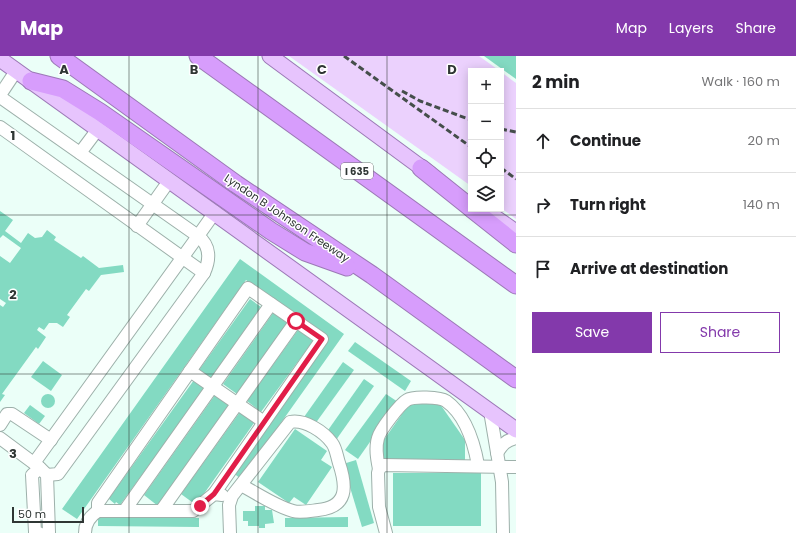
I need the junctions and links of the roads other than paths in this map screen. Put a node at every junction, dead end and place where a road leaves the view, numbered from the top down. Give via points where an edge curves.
1 (59, 56) edge
2 (198, 56) edge
3 (270, 56) edge
4 (0, 59) edge
5 (16, 71) junction
6 (31, 81) junction
7 (0, 96) edge
8 (0, 127) edge
9 (98, 129) junction
10 (80, 153) junction
11 (421, 168) junction
12 (170, 181) junction
13 (468, 199) edge
14 (153, 205) junction
15 (468, 206) edge
16 (215, 212) junction
17 (476, 212) edge
18 (486, 212) edge
19 (137, 226) junction
20 (516, 232) edge
21 (198, 236) junction
22 (516, 244) edge
23 (182, 258) junction
24 (204, 274) junction
25 (372, 275) junction
26 (516, 285) edge
27 (271, 304) junction
28 (296, 321) junction
29 (190, 371) junction
30 (516, 379) edge
31 (212, 386) junction
32 (237, 404) junction
33 (490, 411) junction
34 (264, 422) junction
35 (0, 425) edge
36 (516, 430) edge
37 (0, 438) edge
38 (516, 438) edge
39 (51, 440) junction
40 (497, 453) junction
41 (478, 465) junction
42 (500, 467) junction
43 (516, 467) edge
44 (40, 469) junction
45 (379, 469) junction
46 (241, 484) junction
47 (214, 494) junction
48 (232, 496) junction
49 (125, 510) junction
50 (98, 511) junction
51 (161, 511) junction
52 (39, 533) edge
53 (47, 533) edge
54 (84, 533) edge
55 (230, 533) edge
56 (386, 533) edge
57 (503, 533) edge

1 - 25 highway, Lyndon B Johnson Freeway via 236,184
2 - 26 highway, I 635
3 - 11 main road
4 - 5 main road
5 - 6 main road
5 - 7 street
6 - 9 main road
6 - 25 highway via 63,89 94,108 305,252
7 - 10 street
8 - 19 street
9 - 10 street
9 - 12 main road
10 - 14 street
11 - 13 main road
11 - 15 highway
12 - 14 street
12 - 16 main road
14 - 19 street
14 - 21 street
16 - 21 street
16 - 33 main road
17 - 22 highway
18 - 20 main road
19 - 23 street
21 - 23 street
21 - 24 street via 204,240 208,253 208,264
23 - 24 street
23 - 39 street
24 - 44 street via 58,474
25 - 30 highway, Lyndon B Johnson Freeway
27 - 28 street
27 - 29 street via 248,288
27 - 31 street
28 - 32 street
28 - 34 street via 322,339
29 - 31 street
29 - 50 street via 98,503
31 - 32 street
31 - 49 street
32 - 34 street
32 - 51 street
33 - 36 main road
33 - 40 street
34 - 47 street
35 - 39 street via 7,414 12,414
37 - 44 street
38 - 40 street via 502,444
39 - 44 street
40 - 42 street
41 - 42 street
41 - 45 street via 391,464 383,465
41 - 45 street via 466,427 445,400 409,398 402,403 378,437 376,454
42 - 43 street
42 - 57 street
44 - 52 street via 32,475 35,532
44 - 53 street via 49,532
45 - 56 street via 379,507
46 - 46 street via 290,422 295,421 306,423 321,432 332,443 343,474 345,491 343,497 327,509 295,511 281,507
46 - 48 street
47 - 48 street
47 - 51 street via 193,511
48 - 55 street
49 - 50 street
49 - 51 street
50 - 54 street via 86,524

